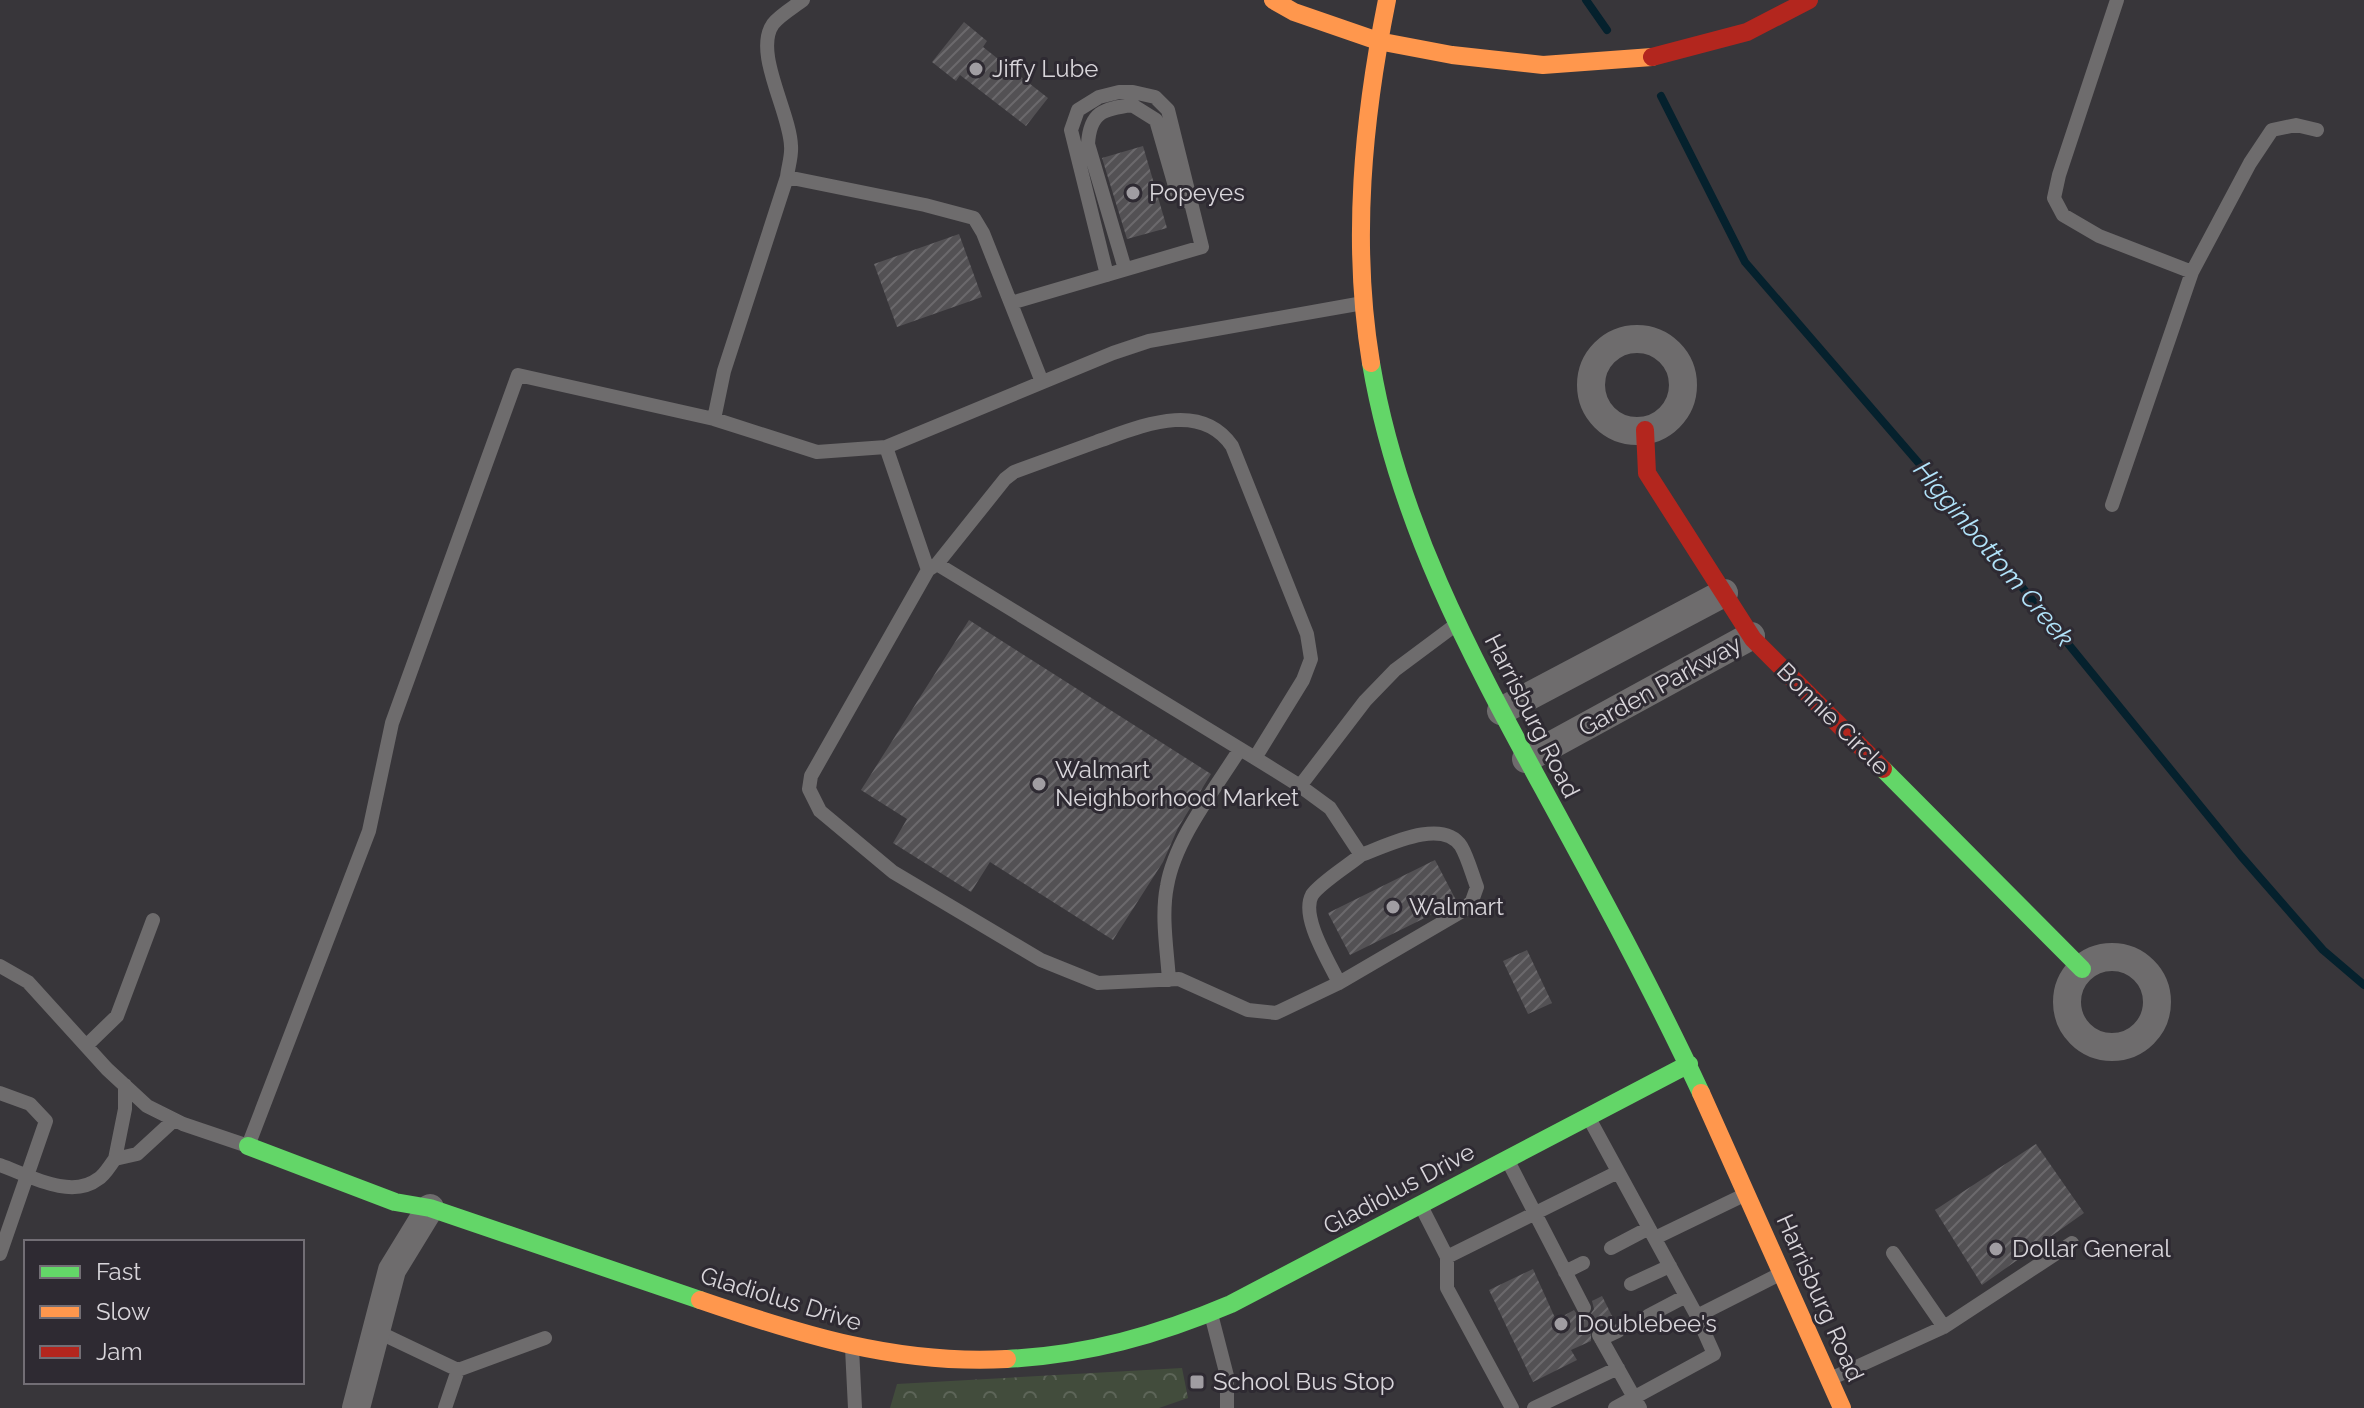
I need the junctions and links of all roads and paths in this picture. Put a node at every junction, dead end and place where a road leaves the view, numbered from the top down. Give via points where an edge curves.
1 (803, 0) edge
2 (1273, 0) edge
3 (1387, 0) edge
4 (1809, 0) edge
5 (2113, 2) edge
6 (1378, 41) junction
7 (2317, 130) dead end
8 (787, 177) junction
9 (1191, 204) junction
10 (1125, 269) junction
11 (2192, 272) junction
12 (1107, 275) junction
13 (1011, 303) junction
14 (1365, 303) junction
15 (1042, 382) junction
16 (714, 419) junction
17 (1645, 430) dead end
18 (886, 447) junction
19 (2112, 505) dead end
20 (933, 567) junction
21 (1724, 593) junction
22 (1457, 623) junction
23 (1751, 636) junction
24 (1501, 711) junction
25 (1240, 749) junction
26 (1255, 758) junction
27 (1526, 759) junction
28 (1300, 786) junction
29 (1361, 855) junction
30 (153, 920) dead end
31 (0, 966) edge
32 (2082, 969) dead end
33 (1169, 980) junction
34 (1339, 983) junction
35 (86, 1046) junction
36 (1689, 1064) junction
37 (125, 1085) junction
38 (0, 1093) edge
39 (1588, 1117) junction
40 (174, 1120) junction
41 (248, 1146) junction
42 (115, 1159) junction
43 (1507, 1159) junction
44 (0, 1165) edge
45 (1618, 1172) junction
46 (27, 1175) junction
47 (1747, 1193) junction
48 (1420, 1204) junction
49 (430, 1208) junction
50 (1534, 1214) junction
51 (1652, 1233) junction
52 (2072, 1243) dead end
53 (1611, 1248) dead end
54 (1893, 1253) dead end
55 (0, 1254) edge
56 (1447, 1257) junction
57 (1583, 1263) dead end
58 (1670, 1266) junction
59 (1565, 1272) junction
60 (1784, 1272) junction
61 (1631, 1284) dead end
62 (1686, 1296) junction
63 (1584, 1308) dead end
64 (1211, 1313) junction
65 (1648, 1316) dead end
66 (1697, 1316) junction
67 (1944, 1327) junction
68 (376, 1331) junction
69 (1618, 1331) dead end
70 (545, 1338) dead end
71 (852, 1347) junction
72 (1618, 1368) junction
73 (458, 1370) junction
74 (1830, 1379) junction
75 (1637, 1402) edge
76 (356, 1408) edge
77 (445, 1408) edge
78 (855, 1408) edge
79 (1227, 1408) edge
80 (1512, 1408) edge
81 (1534, 1408) edge
82 (1615, 1408) edge
83 (1842, 1408) edge

1 - 8 lane via 773,24 767,40 792,147
2 - 6 street
3 - 6 street, Harrisburg Road
4 - 6 street via 1747,32 1646,59 1543,65
5 - 11 lane via 2054,198 2063,215 2099,236
6 - 14 street, Harrisburg Road via 1369,84 1361,191
7 - 11 lane via 2296,125 2272,130
8 - 13 lane via 974,218
8 - 16 lane via 724,371
9 - 10 lane via 1202,247
9 - 10 lane via 1177,193 1156,120 1132,105 1098,114 1088,144
9 - 12 lane via 1168,110 1155,97 1119,92 1078,110 1071,130
10 - 12 lane
11 - 19 lane
12 - 13 lane
13 - 15 lane
14 - 15 lane via 1149,341
14 - 22 street, Harrisburg Road via 1372,369 1392,460
15 - 18 lane
16 - 18 lane via 817,452
16 - 41 lane via 518,375 392,723 369,831
17 - 21 street, Bonnie Circle via 1647,473
18 - 20 lane
20 - 25 lane
20 - 26 lane via 1014,472 1152,422 1177,419 1223,433 1307,634 1311,659
20 - 33 lane via 811,776 809,789 820,811 893,872 1041,960 1098,983
21 - 23 street, Bonnie Circle
21 - 24 street
22 - 24 street, Harrisburg Road
22 - 28 lane via 1395,670 1365,701
23 - 27 street, Garden Parkway
23 - 32 street, Bonnie Circle
24 - 27 street, Harrisburg Road
25 - 26 lane
25 - 33 lane via 1189,831 1167,884
26 - 28 lane
27 - 36 street, Harrisburg Road
28 - 29 lane via 1330,808
29 - 34 lane via 1313,893 1308,908
29 - 34 lane via 1423,834 1446,836 1460,844 1477,887 1464,910
30 - 35 lane via 117,1016
31 - 35 lane via 28,982
33 - 34 lane via 1179,979 1248,1010 1276,1013
35 - 37 lane
36 - 39 street, Gladiolus Drive
36 - 47 street, Harrisburg Road
37 - 40 lane via 147,1106
37 - 42 lane
38 - 46 lane via 30,1104 46,1121
39 - 43 street, Gladiolus Drive
39 - 45 lane
40 - 41 lane
40 - 42 lane via 137,1154
41 - 49 street, Gladiolus Drive via 395,1202
42 - 46 lane via 98,1180 77,1188
43 - 48 street, Gladiolus Drive
43 - 50 lane
44 - 46 lane
45 - 50 lane
45 - 51 lane
46 - 55 lane
47 - 51 lane
47 - 60 street, Harrisburg Road
48 - 56 lane
48 - 64 street, Gladiolus Drive
49 - 68 street via 392,1270
49 - 71 street, Gladiolus Drive via 792,1332
50 - 56 lane
50 - 59 lane
51 - 53 lane
51 - 58 lane
52 - 67 lane
54 - 67 lane
56 - 80 lane via 1447,1288
57 - 59 lane
58 - 61 lane
58 - 62 lane
59 - 63 lane
60 - 66 lane
60 - 74 street, Harrisburg Road
62 - 65 lane
62 - 66 lane
64 - 71 street, Gladiolus Drive via 1096,1349 1035,1358 931,1359
64 - 79 lane via 1227,1376
66 - 75 lane via 1714,1354
67 - 74 lane
68 - 73 lane
68 - 76 street
69 - 72 lane via 1600,1337
70 - 73 lane
71 - 78 lane
72 - 75 lane
72 - 81 lane
73 - 77 lane
74 - 83 street, Harrisburg Road
75 - 82 lane

